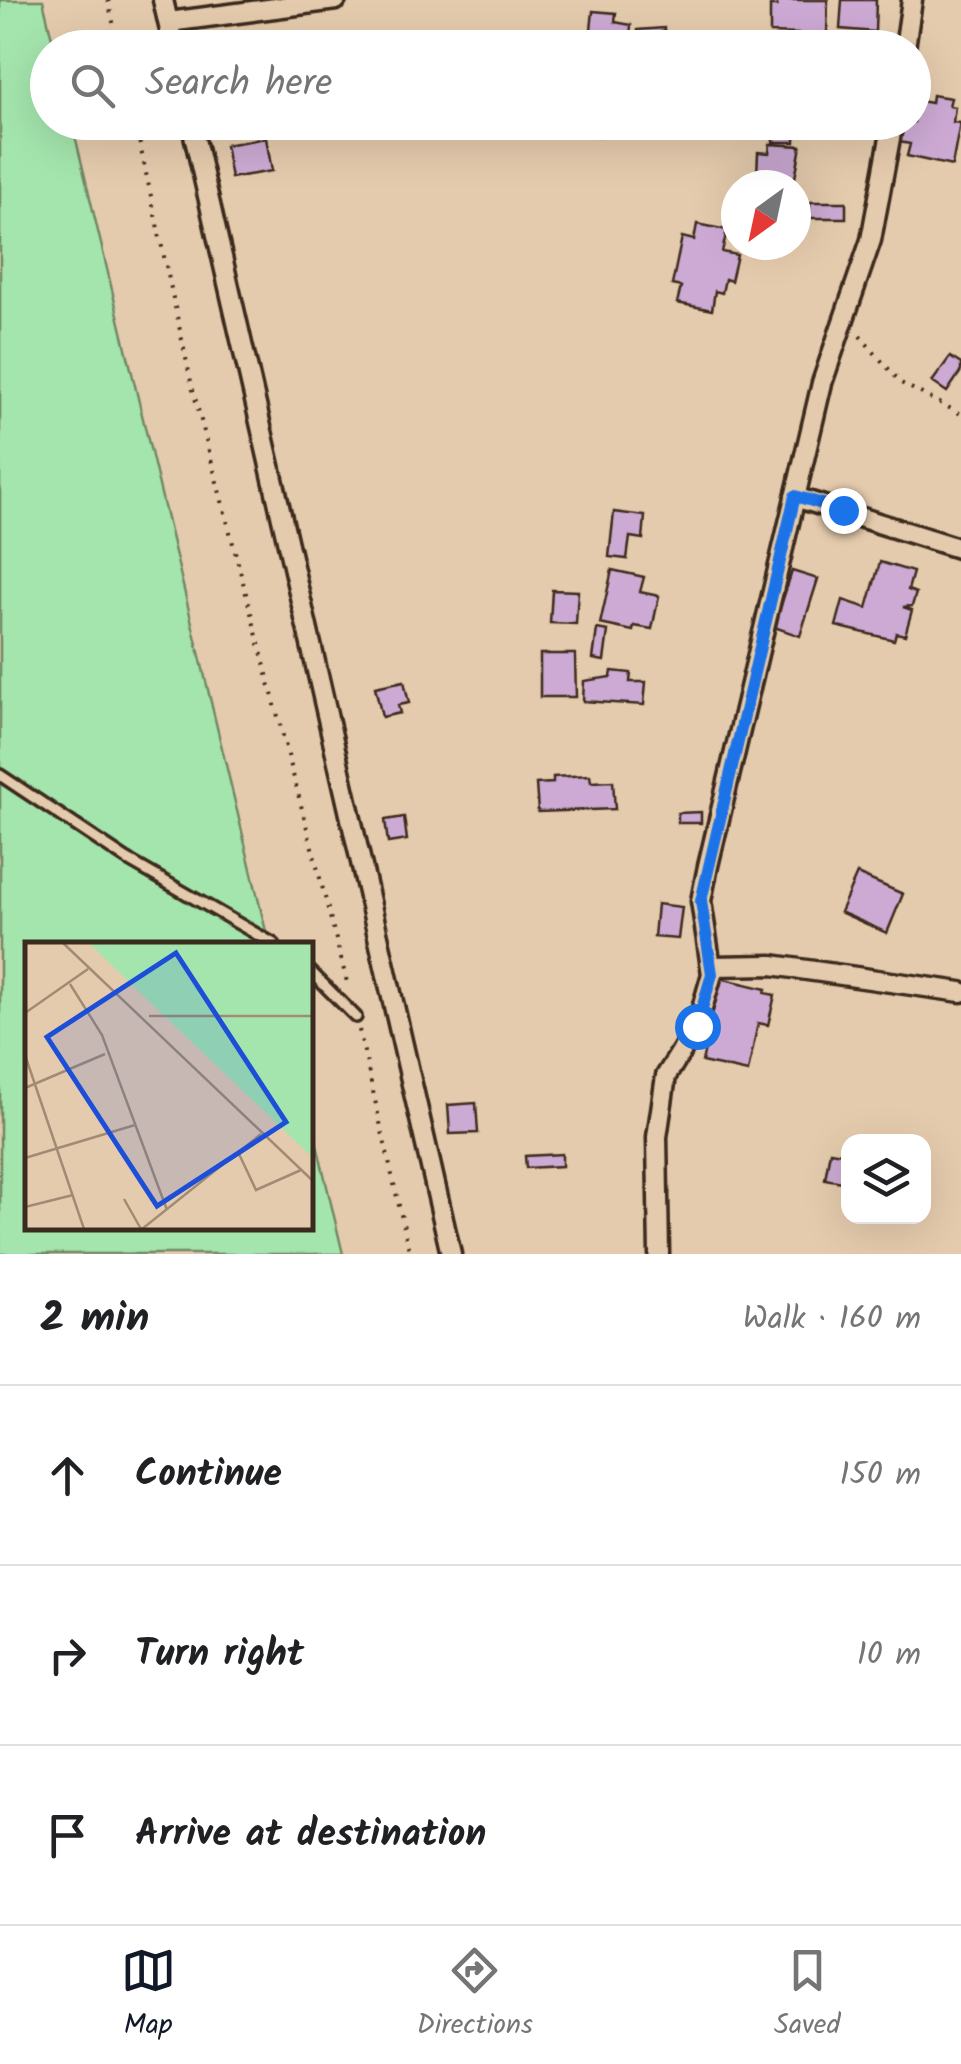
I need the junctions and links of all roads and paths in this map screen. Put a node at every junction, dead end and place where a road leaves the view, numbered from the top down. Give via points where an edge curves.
1 (108, 0) edge
2 (163, 0) edge
3 (336, 0) edge
4 (912, 0) edge
5 (168, 22) junction
6 (114, 30) edge
7 (170, 30) edge
8 (908, 30) edge
9 (139, 140) edge
10 (195, 140) edge
11 (890, 140) edge
12 (846, 316) junction
13 (961, 414) edge
14 (795, 496) junction
15 (961, 548) edge
16 (0, 775) edge
17 (271, 942) edge
18 (712, 966) junction
19 (312, 973) edge
20 (961, 992) edge
21 (356, 1017) junction
22 (410, 1254) edge
23 (450, 1254) edge
24 (659, 1254) edge

1 - 6 path
2 - 5 street
3 - 5 street
4 - 8 street
5 - 7 street
9 - 21 path via 192,386
10 - 23 street
11 - 12 street via 871,240
12 - 13 path via 900,383
12 - 14 street
14 - 15 street
14 - 18 street via 701,901
16 - 17 lane
18 - 20 street via 772,965
18 - 24 street via 697,1026 666,1076 657,1136
19 - 21 lane
21 - 22 path

